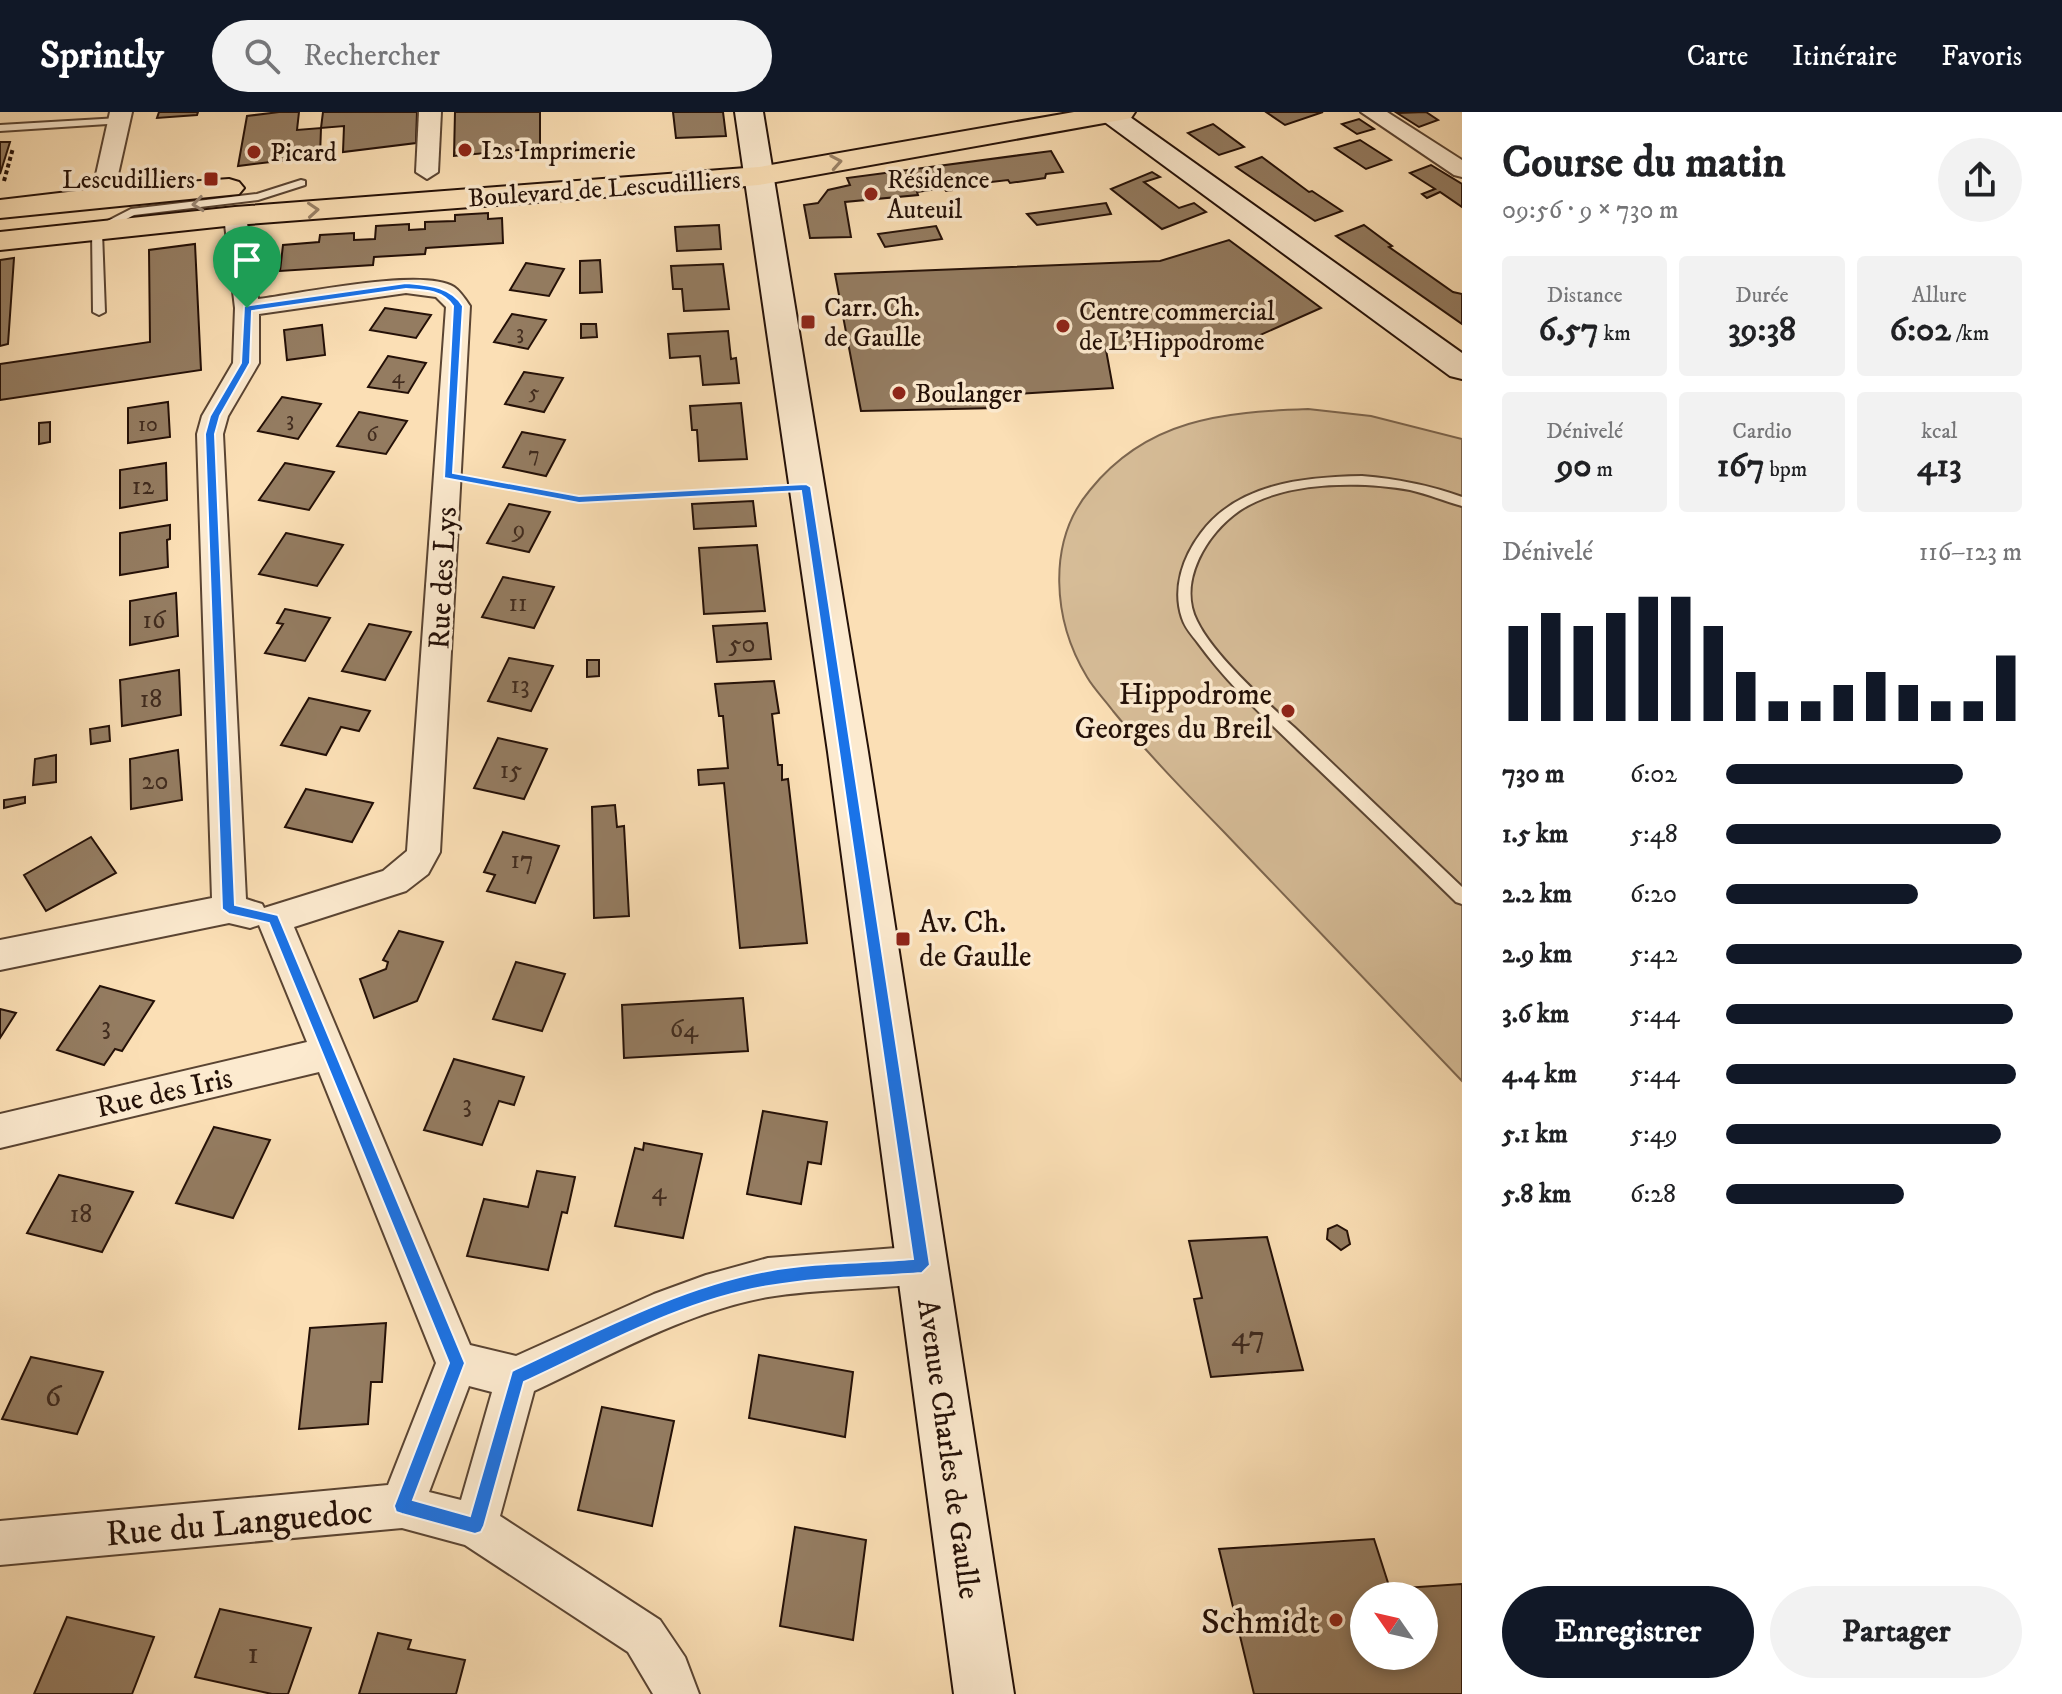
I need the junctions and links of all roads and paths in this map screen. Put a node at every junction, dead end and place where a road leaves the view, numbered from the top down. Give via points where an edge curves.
1 (57, 112) edge
2 (430, 112) edge
3 (1006, 112) edge
4 (1372, 112) edge
5 (1111, 113) edge
6 (120, 117) edge
7 (53, 125) junction
8 (0, 128) edge
9 (754, 147) edge
10 (537, 165) dead end
11 (458, 170) dead end
12 (1462, 170) edge
13 (427, 172) junction
14 (395, 175) dead end
15 (333, 181) dead end
16 (301, 183) junction
17 (102, 197) junction
18 (0, 209) edge
19 (235, 216) junction
20 (0, 228) edge
21 (96, 231) junction
22 (0, 241) edge
23 (247, 308) junction
24 (99, 312) dead end
25 (1462, 369) edge
26 (448, 476) junction
27 (806, 487) junction
28 (1462, 502) edge
29 (1462, 897) edge
30 (229, 909) junction
31 (274, 919) junction
32 (0, 955) edge
33 (329, 1053) junction
34 (0, 1131) edge
35 (922, 1265) junction
36 (457, 1363) junction
37 (517, 1377) junction
38 (402, 1506) junction
39 (475, 1526) junction
40 (0, 1543) edge
41 (676, 1694) edge
42 (984, 1694) edge

1 - 7 lane
2 - 13 street
3 - 9 main road, Boulevard de Lescudilliers
4 - 12 street
9 -> 5 main road, Boulevard de Lescudilliers
5 - 25 main road
6 - 7 lane
6 - 17 street
7 - 8 lane
9 - 10 main road, Boulevard de Lescudilliers
19 -> 9 main road, Boulevard de Lescudilliers
9 - 27 main road, Avenue Charles de Gaulle
11 - 13 main road, Boulevard de Lescudilliers
13 - 14 main road, Boulevard de Lescudilliers
15 - 16 main road, Boulevard de Lescudilliers
16 - 17 main road, Boulevard de Lescudilliers
16 -> 21 lane, Boulevard de Lescudilliers via 258,197 131,212
17 - 18 main road, Boulevard de Lescudilliers
17 - 20 main road, Boulevard de Lescudilliers via 53,220
19 - 21 main road, Boulevard de Lescudilliers
19 - 23 street
21 - 22 main road, Boulevard de Lescudilliers
21 - 24 lane
23 - 26 street, Rue des Lys via 406,286 433,288 454,299 458,306
23 - 30 street via 246,363 210,434
26 - 27 path via 579,500
26 - 31 street, Rue des Lys via 423,852 394,881
27 - 35 main road, Avenue Charles de Gaulle
28 - 29 lane via 1390,481 1349,480 1296,484 1244,500 1211,526 1191,562 1186,591 1189,620 1223,668
30 - 31 street
30 - 32 street
31 - 33 street
33 - 34 street, Rue des Iris
33 - 36 street
35 - 37 street via 768,1278 706,1295
35 - 42 main road, Avenue Charles de Gaulle
36 - 37 street
36 - 38 street
37 - 39 street
38 - 39 street, Rue du Languedoc
38 - 40 street, Rue du Languedoc
39 - 41 street, Rue du Languedoc via 644,1636 669,1673

